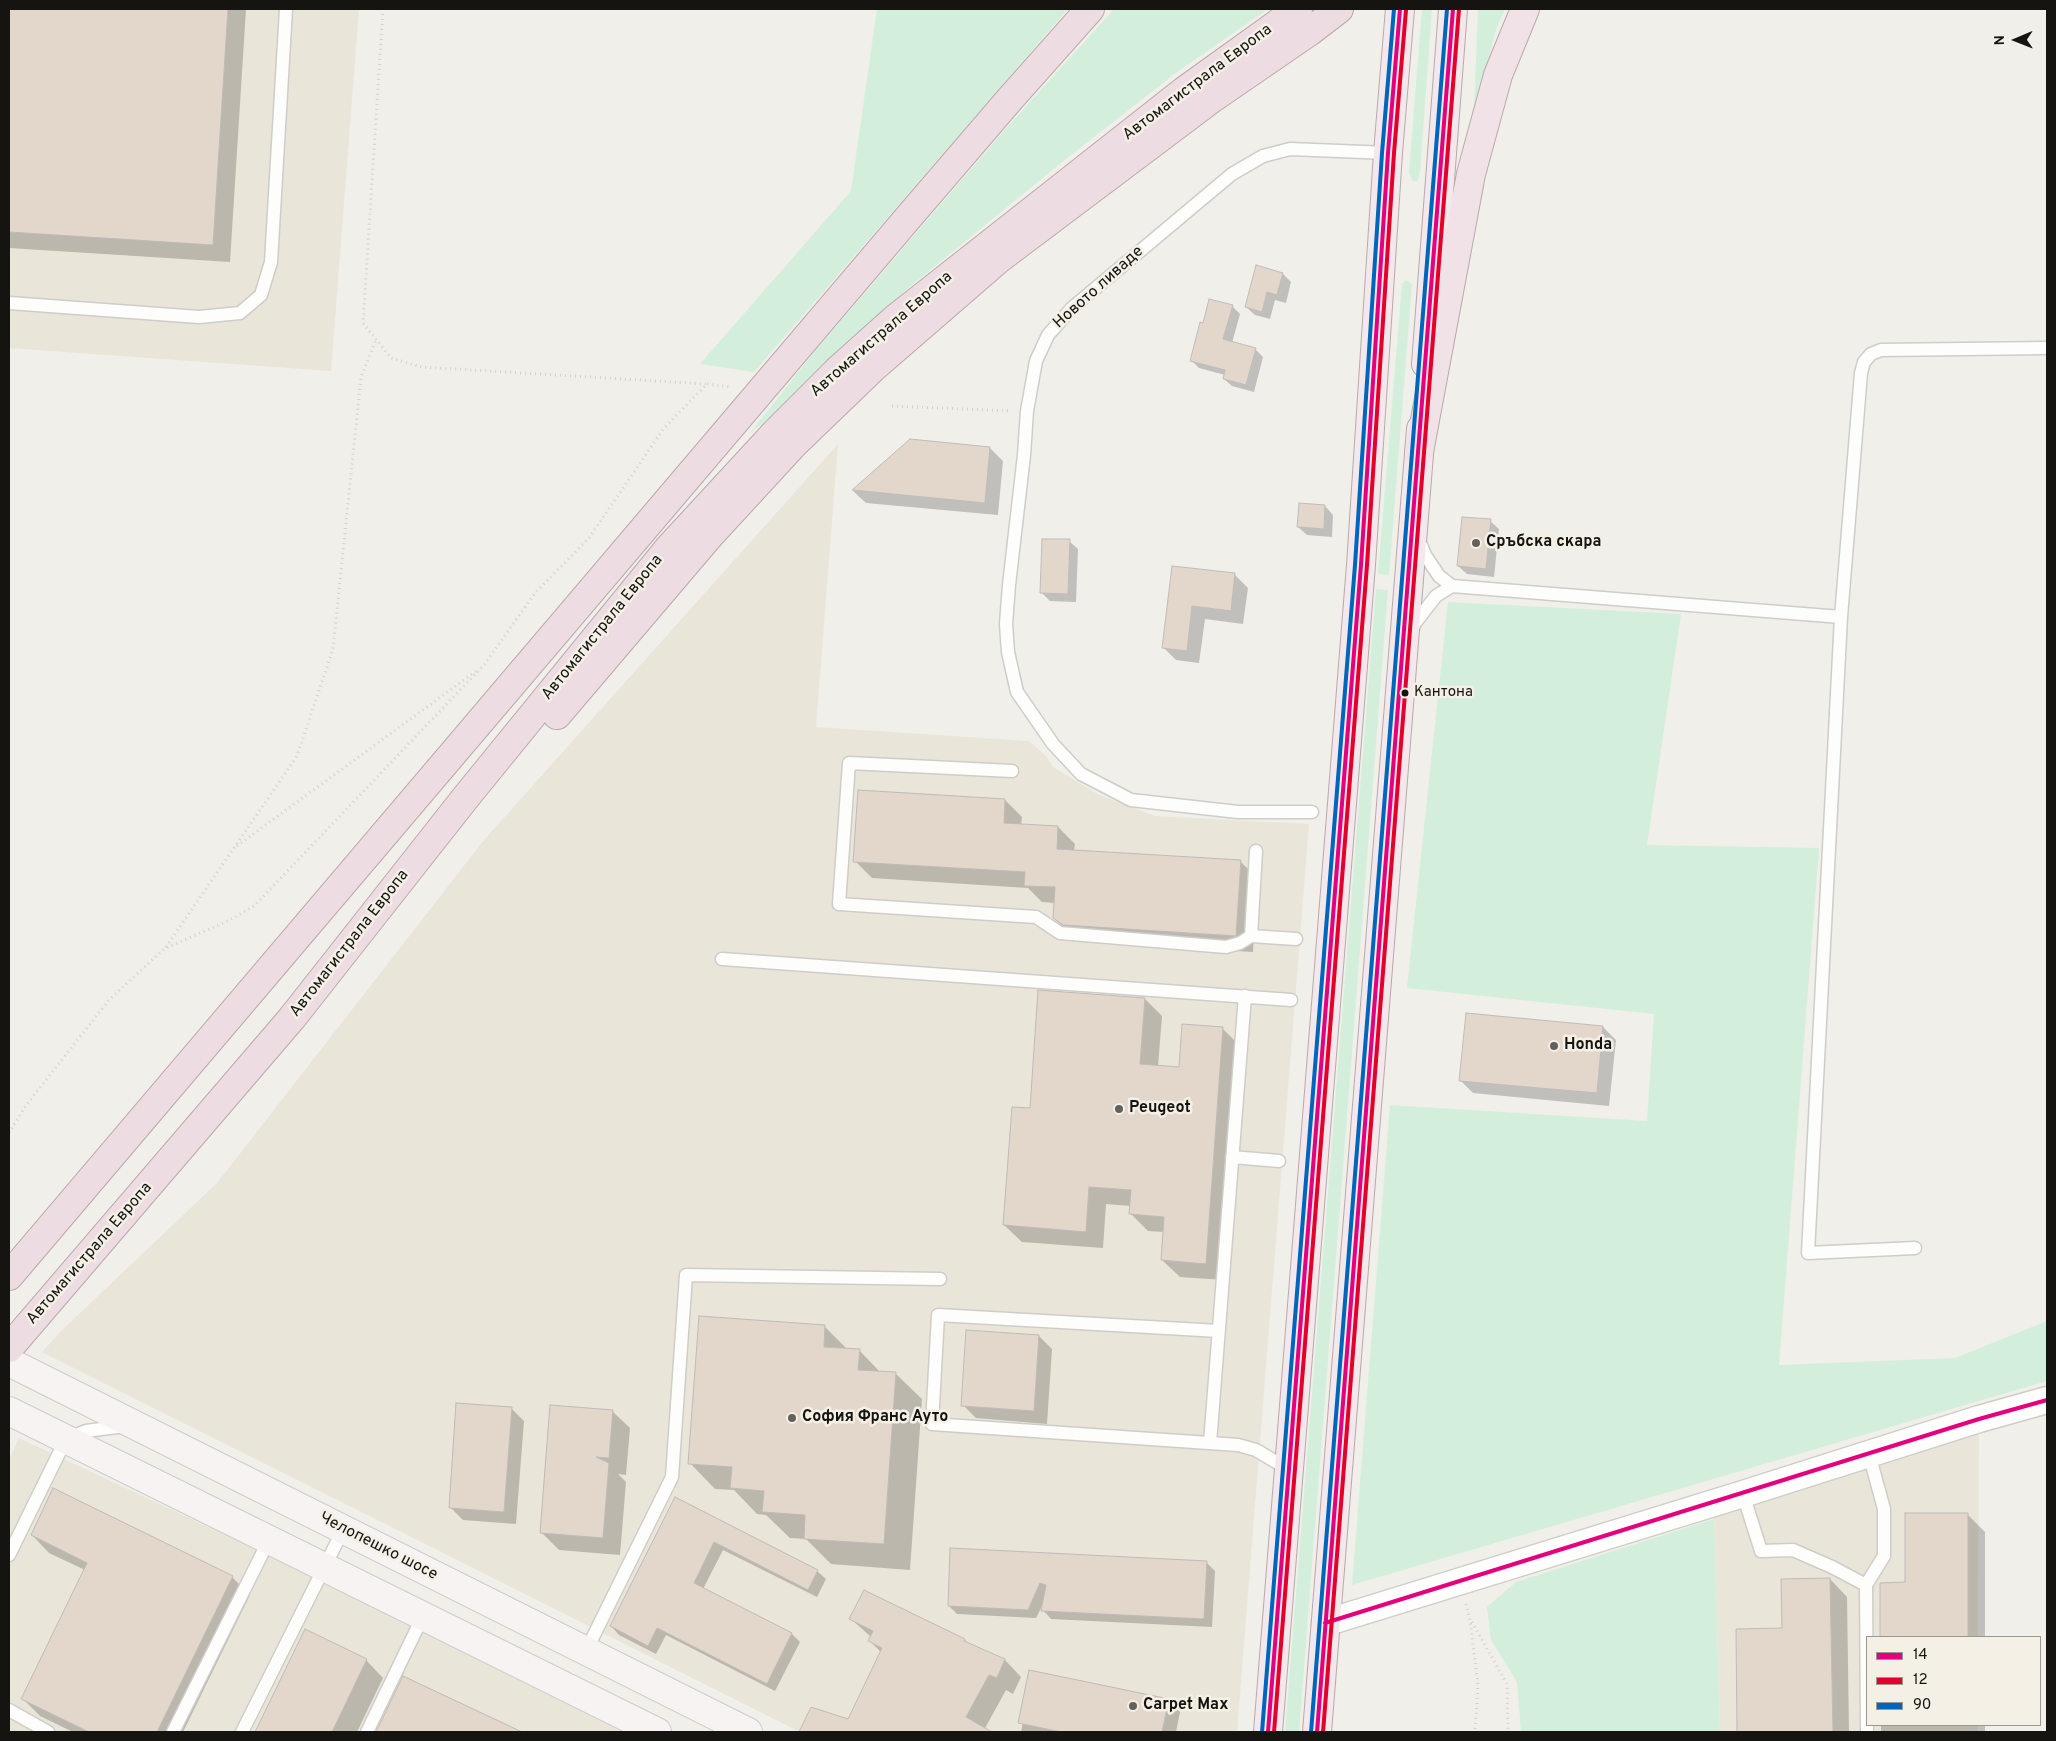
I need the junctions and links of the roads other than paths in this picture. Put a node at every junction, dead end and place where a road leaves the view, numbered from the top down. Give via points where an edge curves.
1 (286, 9) edge
2 (1090, 9) edge
3 (1339, 9) edge
4 (1400, 9) edge
5 (1453, 9) edge
6 (1525, 9) edge
7 (1301, 17) edge
8 (1388, 153) junction
9 (9, 304) edge
10 (2047, 348) edge
11 (1419, 452) junction
12 (1413, 522) junction
13 (1452, 586) junction
14 (1841, 617) junction
15 (1402, 654) junction
16 (1012, 771) dead end
17 (1312, 812) dead end
18 (1256, 851) dead end
19 (1251, 936) junction
20 (1296, 939) dead end
21 (722, 959) dead end
22 (1244, 996) junction
23 (1292, 1000) dead end
24 (1232, 1157) junction
25 (1279, 1161) dead end
26 (1915, 1248) dead end
27 (9, 1276) edge
28 (940, 1279) dead end
29 (1218, 1331) junction
30 (9, 1348) edge
31 (9, 1362) edge
32 (2047, 1400) edge
33 (9, 1411) edge
34 (135, 1425) junction
35 (66, 1439) junction
36 (1210, 1443) junction
37 (1869, 1454) junction
38 (1288, 1469) junction
39 (1743, 1494) junction
40 (343, 1530) junction
41 (269, 1540) junction
42 (9, 1555) edge
43 (324, 1567) junction
44 (1866, 1586) junction
45 (423, 1616) junction
46 (1325, 1623) junction
47 (1866, 1636) edge
48 (586, 1651) junction
49 (9, 1710) edge
50 (48, 1732) edge
51 (172, 1732) edge
52 (242, 1732) edge
53 (368, 1732) edge
54 (657, 1732) edge
55 (748, 1732) edge
56 (1268, 1732) edge
57 (1318, 1732) edge

1 - 9 lane via 271,262 261,295 240,313 199,317
2 - 27 highway, Автомагистрала Европа via 932,189
3 - 7 highway, Автомагистрала Европа
4 - 8 main road
5 - 11 main road
6 - 11 highway via 1498,74 1473,166
7 - 30 highway, Автомагистрала Европа via 1210,100 1000,258 873,368 793,444 711,534
8 - 17 lane, Новото ливаде via 1290,149 1263,156 1232,174 1072,308 1048,335 1036,361 1027,412 1006,628 1017,692 1053,744 1081,774 1131,800 1238,812
8 - 38 main road via 1361,565
10 - 14 lane via 1881,350 1864,362
11 - 12 main road
12 - 13 lane via 1425,555 1439,576
12 - 15 main road
13 - 14 lane
13 - 15 lane via 1436,596 1415,623
14 - 26 lane via 1808,1253
15 - 46 main road
16 - 19 lane via 849,762 839,904 1036,917 1060,933 1226,947
18 - 19 lane
19 - 20 lane
21 - 22 lane
22 - 23 lane
22 - 24 lane
24 - 25 lane
24 - 29 lane
28 - 48 lane via 686,1275 672,1477
29 - 36 lane
29 - 36 lane via 938,1315 932,1424
31 - 34 main road, Челопешко шосе
32 - 37 street
33 - 35 main road
34 - 35 lane via 86,1431
34 - 40 main road, Челопешко шосе
35 - 41 main road
35 - 42 lane
36 - 38 lane via 1256,1450
37 - 39 street
37 - 44 lane via 1884,1510 1884,1556
38 - 56 main road
39 - 44 lane via 1761,1551 1792,1550
39 - 46 street
40 - 43 lane
40 - 48 main road, Челопешко шосе
41 - 43 main road
41 - 51 lane
43 - 45 main road
43 - 52 lane
44 - 47 lane
45 - 53 lane
45 - 54 main road
46 - 57 main road
48 - 55 main road, Челопешко шосе
49 - 50 lane

